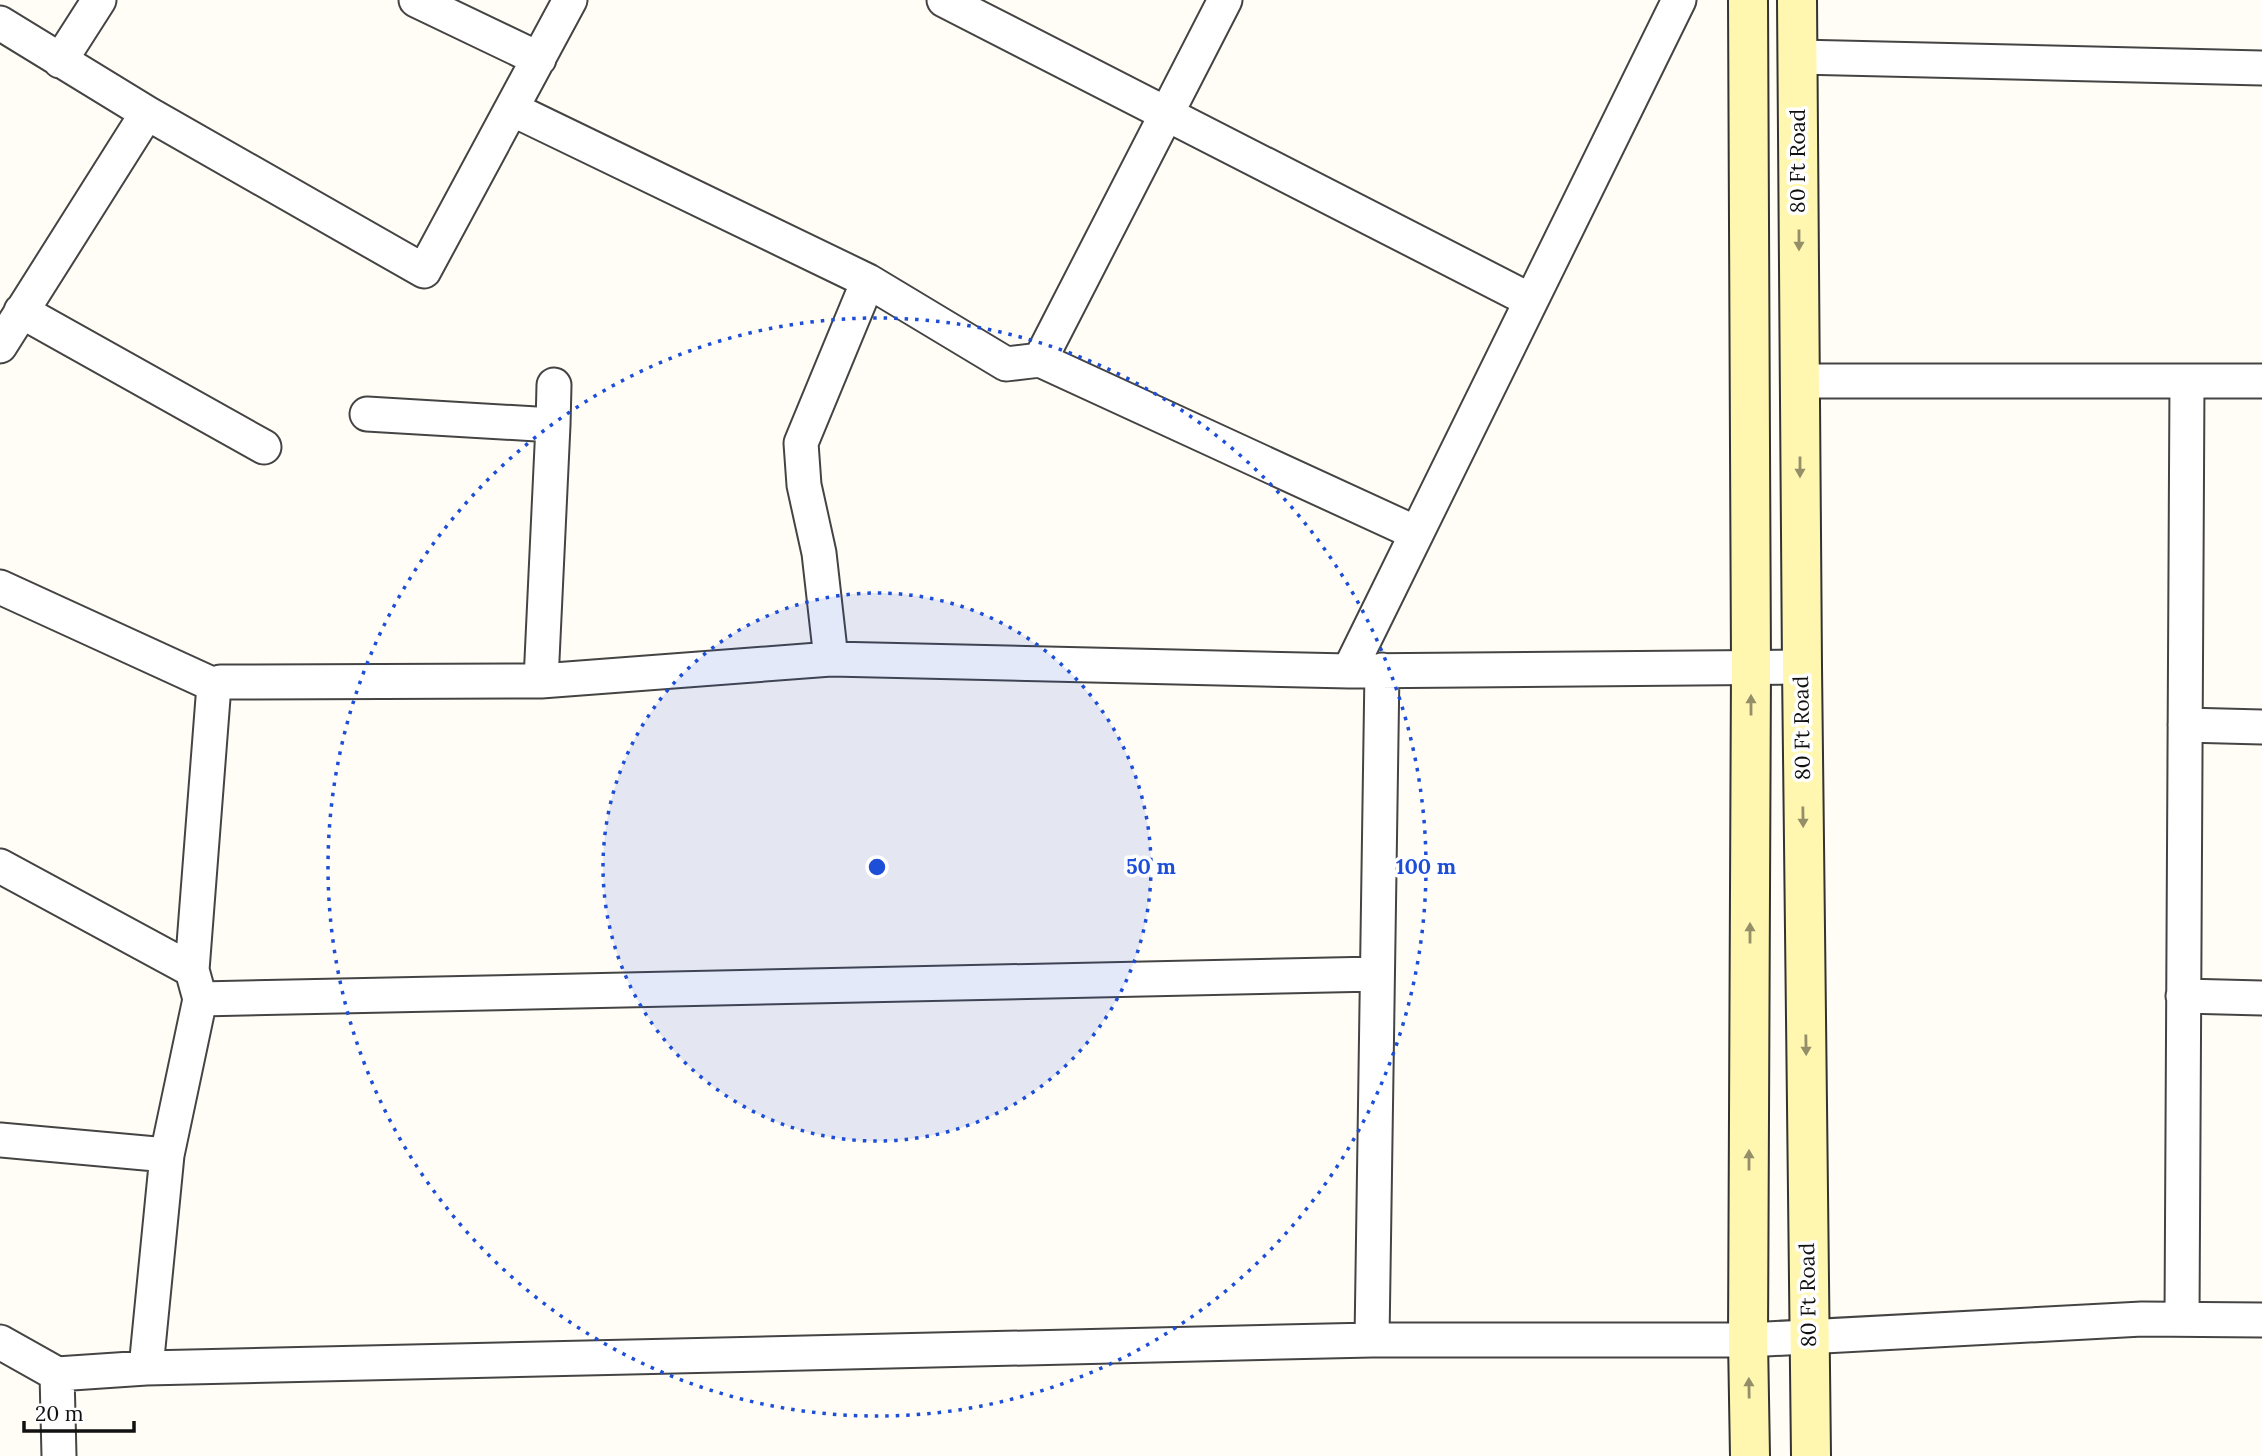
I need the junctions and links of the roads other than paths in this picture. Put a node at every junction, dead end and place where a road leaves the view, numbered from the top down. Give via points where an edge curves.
1 (99, 0) edge
2 (416, 0) edge
3 (570, 0) edge
4 (944, 0) edge
5 (1225, 0) edge
6 (1679, 0) edge
7 (1748, 0) edge
8 (1797, 0) edge
9 (0, 23) edge
10 (1798, 57) junction
11 (539, 59) junction
12 (60, 61) junction
13 (2262, 68) edge
14 (512, 109) junction
15 (147, 113) junction
16 (1167, 114) junction
17 (868, 281) junction
18 (1530, 300) junction
19 (21, 311) junction
20 (0, 346) edge
21 (1040, 360) junction
22 (1800, 381) junction
23 (2187, 381) junction
24 (2262, 381) edge
25 (554, 384) dead end
26 (367, 414) dead end
27 (552, 425) junction
28 (264, 447) dead end
29 (1416, 533) junction
30 (0, 587) edge
31 (831, 659) junction
32 (1751, 667) junction
33 (1802, 667) junction
34 (1382, 670) junction
35 (1349, 671) junction
36 (541, 681) junction
37 (214, 685) junction
38 (2185, 725) junction
39 (2262, 727) edge
40 (0, 866) edge
41 (1377, 974) junction
42 (196, 985) junction
43 (2183, 996) junction
44 (2262, 998) edge
45 (0, 1140) edge
46 (167, 1155) junction
47 (2182, 1319) junction
48 (2262, 1320) edge
49 (1809, 1336) junction
50 (1372, 1340) junction
51 (1748, 1340) junction
52 (0, 1342) edge
53 (146, 1368) junction
54 (57, 1374) junction
55 (60, 1456) edge
56 (1750, 1456) edge
57 (1811, 1456) edge

1 - 12 street
2 - 11 street
3 - 11 street
4 - 16 street
5 - 16 street
6 - 18 street
7 - 32 main road
8 - 10 main road, 80 Ft Road
9 - 12 street
10 - 13 street
10 -> 22 main road, 80 Ft Road
11 - 14 street
12 - 15 street
14 - 15 street via 424,271
14 - 17 street
15 - 19 street
16 - 18 street
16 - 21 street
17 - 21 street via 1006,364
17 - 31 street via 801,443
18 - 29 street
19 - 20 street
19 - 28 street
21 - 29 street
22 - 23 street
22 -> 33 main road, 80 Ft Road
23 - 24 street
23 - 38 street
25 - 27 street
26 - 27 street
27 - 36 street
29 - 35 street
30 - 37 street
31 - 35 street
31 - 36 street
32 - 33 street
32 - 34 street
51 -> 32 main road
33 -> 49 main road, 80 Ft Road
34 - 35 street
34 - 41 street
36 - 37 street via 220,681
37 - 42 street
38 - 39 street
38 - 43 street
40 - 42 street
41 - 42 street
41 - 50 street
42 - 46 street
43 - 44 street
43 - 47 street
45 - 46 street
46 - 53 street
47 - 48 street
47 - 49 street
49 - 51 street
49 - 57 main road, 80 Ft Road
50 - 51 street
50 - 53 street
56 -> 51 main road
52 - 54 street
53 - 54 street
54 - 55 street

